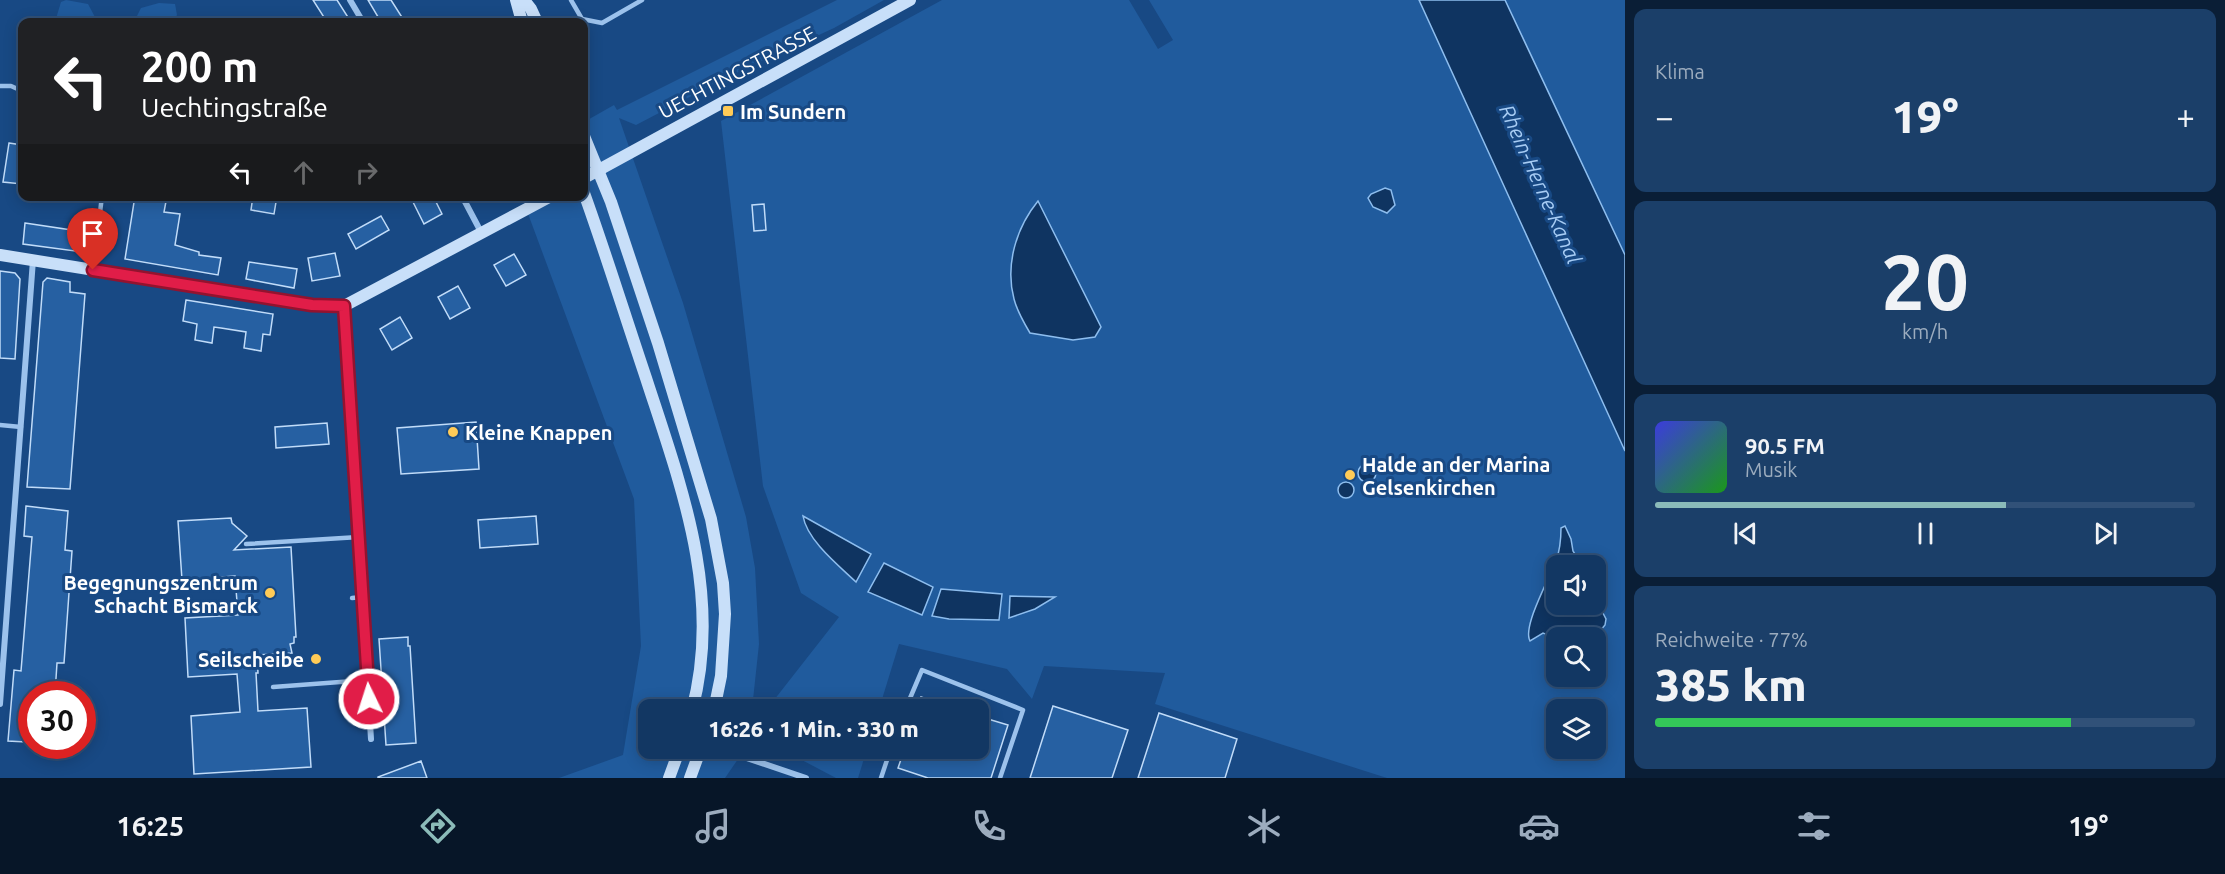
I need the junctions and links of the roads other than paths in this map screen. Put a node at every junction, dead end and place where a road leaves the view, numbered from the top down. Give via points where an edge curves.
1 (350, 0) edge
2 (516, 0) edge
3 (571, 0) edge
4 (642, 0) edge
5 (910, 0) edge
6 (529, 3) edge
7 (361, 18) edge
8 (521, 18) edge
9 (535, 18) edge
10 (581, 18) edge
11 (588, 20) edge
12 (0, 86) edge
13 (18, 89) edge
14 (588, 146) edge
15 (598, 170) junction
16 (588, 176) edge
17 (101, 201) edge
18 (465, 201) edge
19 (541, 201) edge
20 (587, 201) edge
21 (482, 232) junction
22 (0, 255) edge
23 (33, 260) junction
24 (93, 270) junction
25 (344, 306) junction
26 (0, 425) edge
27 (21, 427) junction
28 (359, 537) junction
29 (246, 544) dead end
30 (362, 597) junction
31 (352, 598) dead end
32 (368, 680) junction
33 (273, 687) dead end
34 (694, 699) edge
35 (716, 699) edge
36 (910, 699) edge
37 (0, 704) edge
38 (371, 739) dead end
39 (676, 759) edge
40 (697, 759) edge
41 (750, 759) edge
42 (887, 759) edge
43 (669, 778) edge
44 (690, 778) edge
45 (806, 778) edge
46 (881, 778) edge
47 (1000, 778) edge

1 - 7 street
2 - 8 main road
3 - 10 lane
4 - 11 lane via 602,23
5 - 15 main road, UECHTINGSTRASSE
6 - 9 main road
12 - 13 lane
14 - 15 main road
15 - 16 main road, UECHTINGSTRASSE
15 - 35 main road via 658,343 717,546 725,623
17 - 24 lane
18 - 21 street
19 - 21 main road
20 - 34 main road via 681,485 699,560 704,617
21 - 25 main road
22 - 23 main road
23 - 24 main road
23 - 27 street
24 - 25 main road via 312,305
25 - 28 street
26 - 27 lane
27 - 37 street
28 - 29 lane
28 - 30 street
30 - 31 lane
30 - 32 street
32 - 33 lane
32 - 38 street
36 - 47 lane via 922,670 1023,710
39 - 43 main road
40 - 44 main road
41 - 45 street
42 - 46 lane

